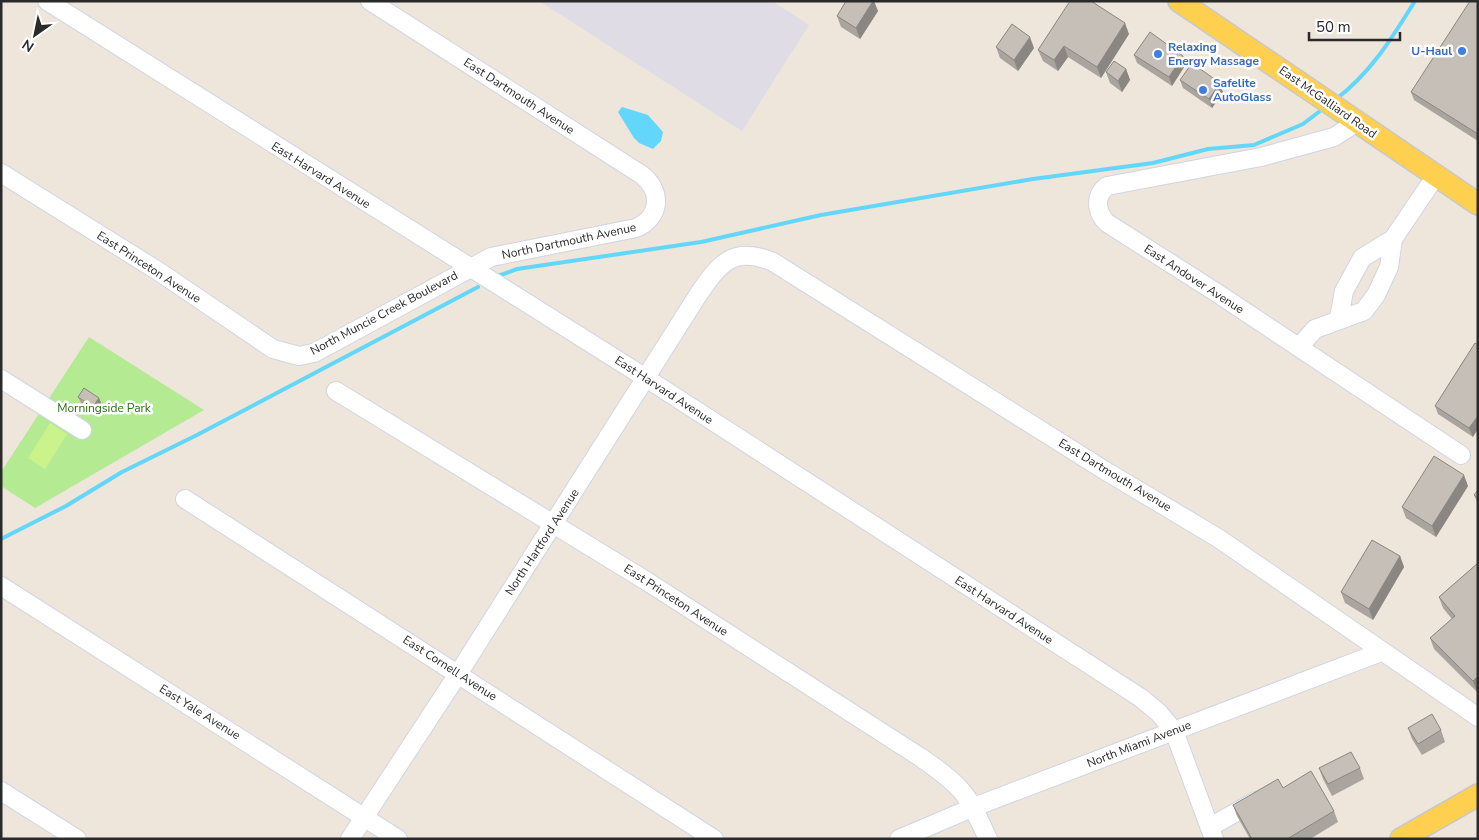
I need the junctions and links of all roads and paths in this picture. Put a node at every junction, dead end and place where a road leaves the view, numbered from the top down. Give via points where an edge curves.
1 (48, 1) edge
2 (370, 1) edge
3 (1179, 1) edge
4 (1351, 118) junction
5 (1, 174) edge
6 (1435, 177) junction
7 (657, 201) joint
8 (1478, 204) edge
9 (1393, 239) junction
10 (741, 255) joint
11 (468, 268) junction
12 (1339, 318) junction
13 (1299, 347) junction
14 (299, 356) joint
15 (646, 378) junction
16 (1, 379) edge
17 (336, 391) dead end
18 (82, 430) dead end
19 (1461, 455) dead end
20 (185, 499) dead end
21 (554, 523) junction
22 (1, 586) edge
23 (1381, 652) junction
24 (458, 674) junction
25 (1478, 717) edge
26 (1174, 731) junction
27 (1, 791) edge
28 (1269, 794) edge
29 (1478, 795) edge
30 (974, 808) junction
31 (365, 817) junction
32 (1212, 833) edge
33 (77, 839) edge
34 (350, 839) edge
35 (398, 839) edge
36 (714, 839) edge
37 (899, 839) edge
38 (988, 839) edge
39 (1401, 839) edge

1 - 11 street, East Harvard Avenue
2 - 7 street, East Dartmouth Avenue via 642,175 652,186
3 - 4 main road, East McGalliard Road
4 - 6 main road, East McGalliard Road
4 - 13 street, East Andover Avenue via 1334,137 1203,170 1115,184 1104,189 1098,204 1099,213 1107,223
5 - 14 street, East Princeton Avenue via 158,271 260,341 284,354
6 - 8 main road, East McGalliard Road
6 - 9 street
7 - 11 street, North Dartmouth Avenue via 651,219 636,228 524,249 491,257
9 - 12 street via 1362,258 1344,292
9 - 12 street via 1389,267 1376,294 1364,311
10 - 15 street, North Hartford Avenue via 722,263 715,270
10 - 23 street, East Dartmouth Avenue via 760,256 773,262 1087,460 1218,538
11 - 14 street, North Muncie Creek Boulevard via 314,353
11 - 15 street, East Harvard Avenue
12 - 13 street via 1315,329
13 - 19 street, East Andover Avenue
15 - 21 street, North Hartford Avenue
15 - 26 street, East Harvard Avenue via 1141,698
16 - 18 street
17 - 21 street, East Princeton Avenue
20 - 24 street, East Cornell Avenue
21 - 24 street, North Hartford Avenue
21 - 30 street, East Princeton Avenue via 920,757 958,785
22 - 31 street, East Yale Avenue
23 - 25 street, East Dartmouth Avenue
23 - 26 street, North Miami Avenue
24 - 31 street, North Hartford Avenue
24 - 36 street, East Cornell Avenue
26 - 30 street, North Miami Avenue
26 - 32 street, East Harvard Avenue
27 - 33 street
28 - 32 street
29 - 39 main road
30 - 37 street, North Miami Avenue
30 - 38 street, East Princeton Avenue
31 - 34 street, North Hartford Avenue
31 - 35 street, East Yale Avenue

